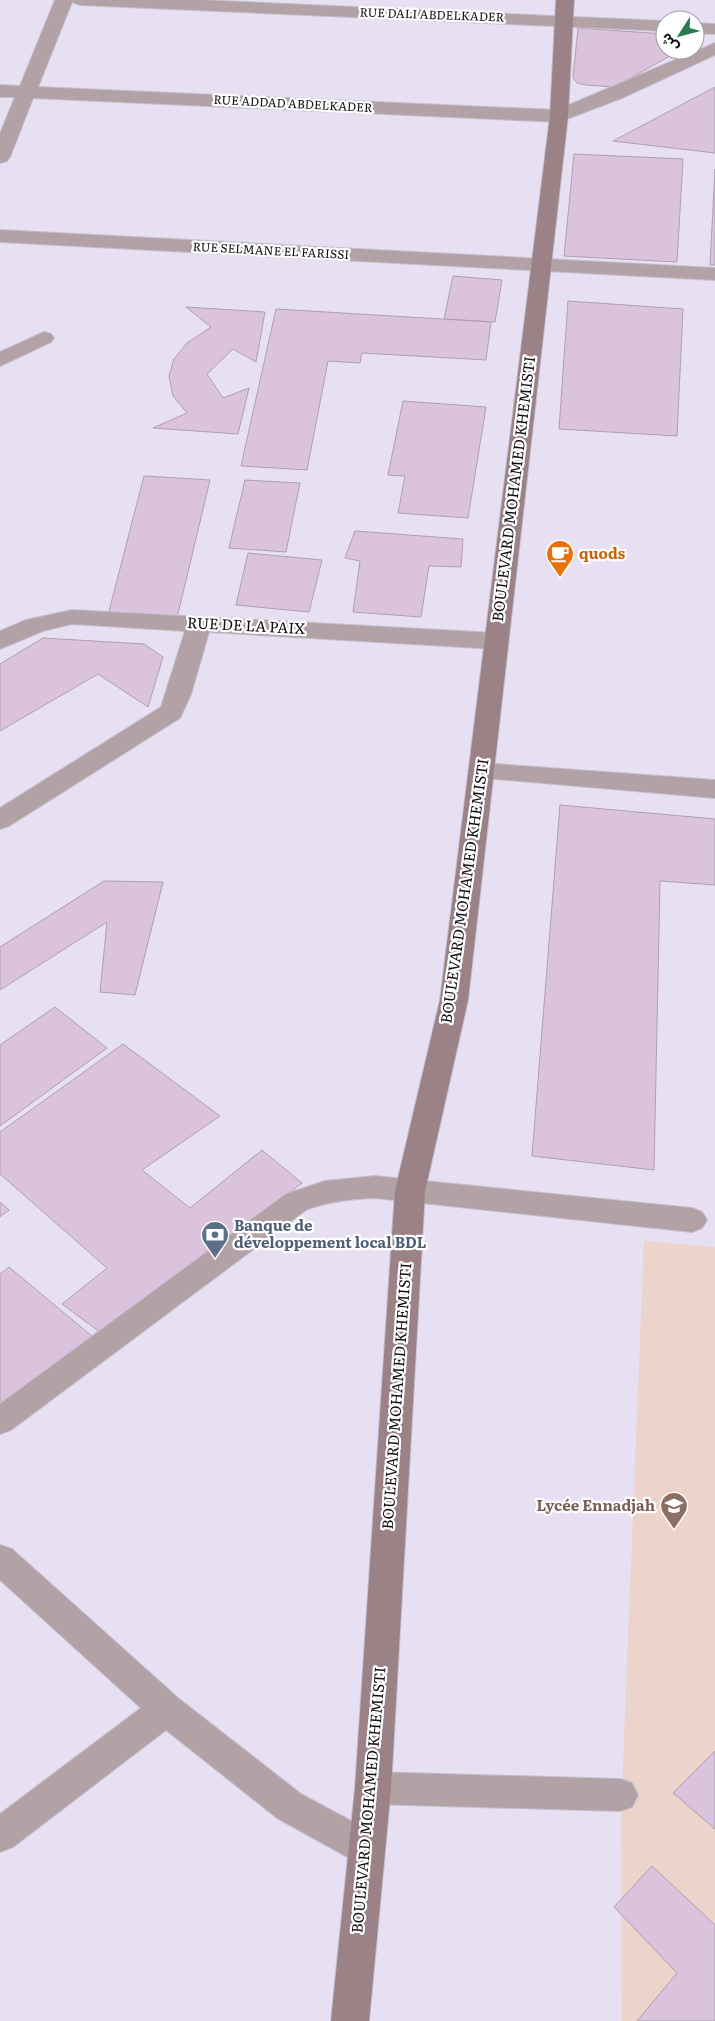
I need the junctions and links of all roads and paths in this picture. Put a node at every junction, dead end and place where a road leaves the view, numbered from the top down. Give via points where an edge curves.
1 (64, 0) edge
2 (80, 0) edge
3 (564, 10) edge
4 (655, 24) edge
5 (715, 48) edge
6 (0, 91) edge
7 (27, 92) junction
8 (559, 116) junction
9 (0, 157) edge
10 (0, 236) edge
11 (542, 266) junction
12 (715, 274) edge
13 (44, 338) dead end
14 (0, 360) edge
15 (199, 624) junction
16 (0, 641) edge
17 (496, 641) junction
18 (482, 771) junction
19 (715, 788) edge
20 (0, 820) edge
21 (410, 1191) junction
22 (692, 1220) dead end
23 (0, 1421) edge
24 (0, 1559) edge
25 (166, 1709) junction
26 (372, 1788) junction
27 (620, 1795) dead end
28 (0, 1835) edge
29 (366, 1848) junction
30 (350, 2021) edge

1 - 7 street
2 - 3 street, RUE DALI ABDELKADER
3 - 4 street, RUE DALI ABDELKADER
3 - 8 main road, BOULEVARD MOHAMED KHEMISTI
5 - 8 street
6 - 7 street, RUE ADDAD ABDELKADER
7 - 8 street, RUE ADDAD ABDELKADER
7 - 9 street
8 - 11 main road, BOULEVARD MOHAMED KHEMISTI
10 - 11 street, RUE SELMANE EL FARISSI
11 - 12 street, RUE SELMANE EL FARISSI
11 - 17 main road, BOULEVARD MOHAMED KHEMISTI
13 - 14 street
15 - 16 street, RUE DE LA PAIX via 72,617 41,622
15 - 17 street, RUE DE LA PAIX
15 - 20 street via 171,712
17 - 18 main road, BOULEVARD MOHAMED KHEMISTI
18 - 19 street
18 - 21 main road, BOULEVARD MOHAMED KHEMISTI via 454,1000
21 - 22 street
21 - 23 street via 349,1188 296,1202
21 - 26 main road, BOULEVARD MOHAMED KHEMISTI
24 - 25 street
25 - 28 street
25 - 29 street via 290,1806
26 - 27 street
26 - 29 main road, BOULEVARD MOHAMED KHEMISTI
29 - 30 main road, BOULEVARD MOHAMED KHEMISTI

